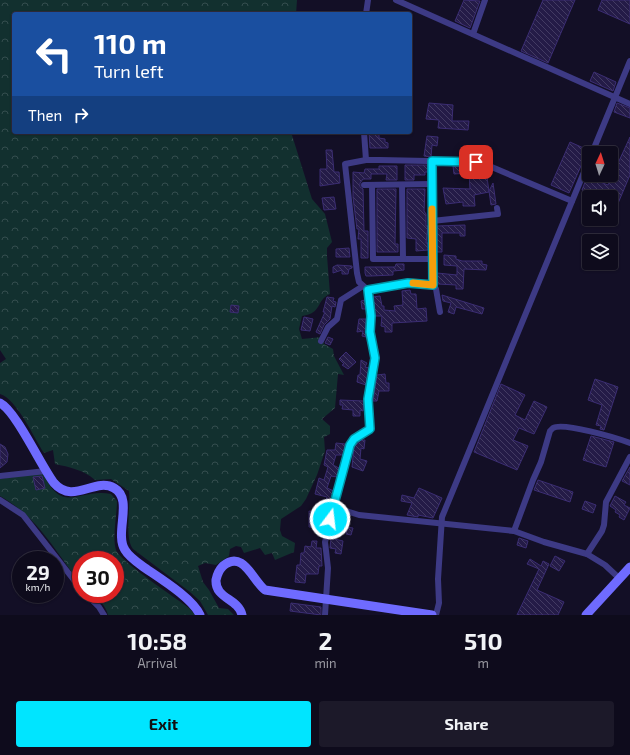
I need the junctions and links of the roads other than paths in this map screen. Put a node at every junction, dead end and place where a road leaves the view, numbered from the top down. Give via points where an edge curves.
1 (368, 0) edge
2 (396, 0) edge
3 (485, 0) edge
4 (366, 12) edge
5 (473, 34) junction
6 (630, 61) edge
7 (615, 97) junction
8 (630, 104) edge
9 (364, 134) edge
10 (595, 146) edge
11 (366, 160) junction
12 (432, 161) junction
13 (582, 177) edge
14 (432, 184) junction
15 (364, 185) dead end
16 (372, 185) junction
17 (402, 185) junction
18 (572, 201) junction
19 (497, 208) dead end
20 (432, 222) junction
21 (403, 259) junction
22 (432, 259) junction
23 (433, 285) junction
24 (365, 288) junction
25 (440, 312) dead end
26 (321, 341) dead end
27 (0, 403) edge
28 (630, 443) edge
29 (630, 457) edge
30 (46, 470) junction
31 (0, 476) edge
32 (0, 500) edge
33 (333, 507) junction
34 (440, 524) junction
35 (514, 532) junction
36 (587, 554) junction
37 (630, 567) edge
38 (72, 578) edge
39 (620, 579) junction
40 (326, 600) junction
41 (95, 603) edge
42 (388, 612) edge
43 (104, 615) edge
44 (200, 615) edge
45 (242, 615) edge
46 (325, 615) edge
47 (432, 615) edge
48 (436, 615) edge
49 (586, 615) edge

1 - 4 street
2 - 5 street
3 - 5 street
5 - 7 street
6 - 7 street
7 - 8 street
7 - 10 street
9 - 11 street
11 - 12 street
11 - 24 street via 345,164 357,274
12 - 14 street
12 - 18 street via 476,162 487,165
13 - 18 street
14 - 17 street
14 - 20 street
15 - 16 street
16 - 17 street
16 - 21 street via 373,259
17 - 21 street
18 - 34 street
19 - 20 street via 498,214
20 - 22 street
21 - 22 street
22 - 23 street
23 - 24 street via 408,283
23 - 25 street
24 - 26 street via 341,300 336,319 328,327
24 - 33 street via 375,358 368,399 370,429 354,439 350,445
27 - 30 street via 13,417
28 - 35 street via 604,434 563,426 553,428
29 - 36 street via 606,502 602,531
30 - 31 street
30 - 44 street via 55,484 64,491 71,492 105,485 117,489 123,502 121,538 126,552 185,598
32 - 38 street via 23,515
33 - 34 street via 359,515
33 - 40 street via 325,542 328,568
34 - 35 street
34 - 48 street via 439,603
35 - 36 street
36 - 39 street via 605,565
37 - 39 street
39 - 49 street
40 - 42 street
40 - 45 street via 265,590 244,564 230,562 223,566 216,578 218,591 235,603
40 - 46 street
41 - 43 street
42 - 47 street

